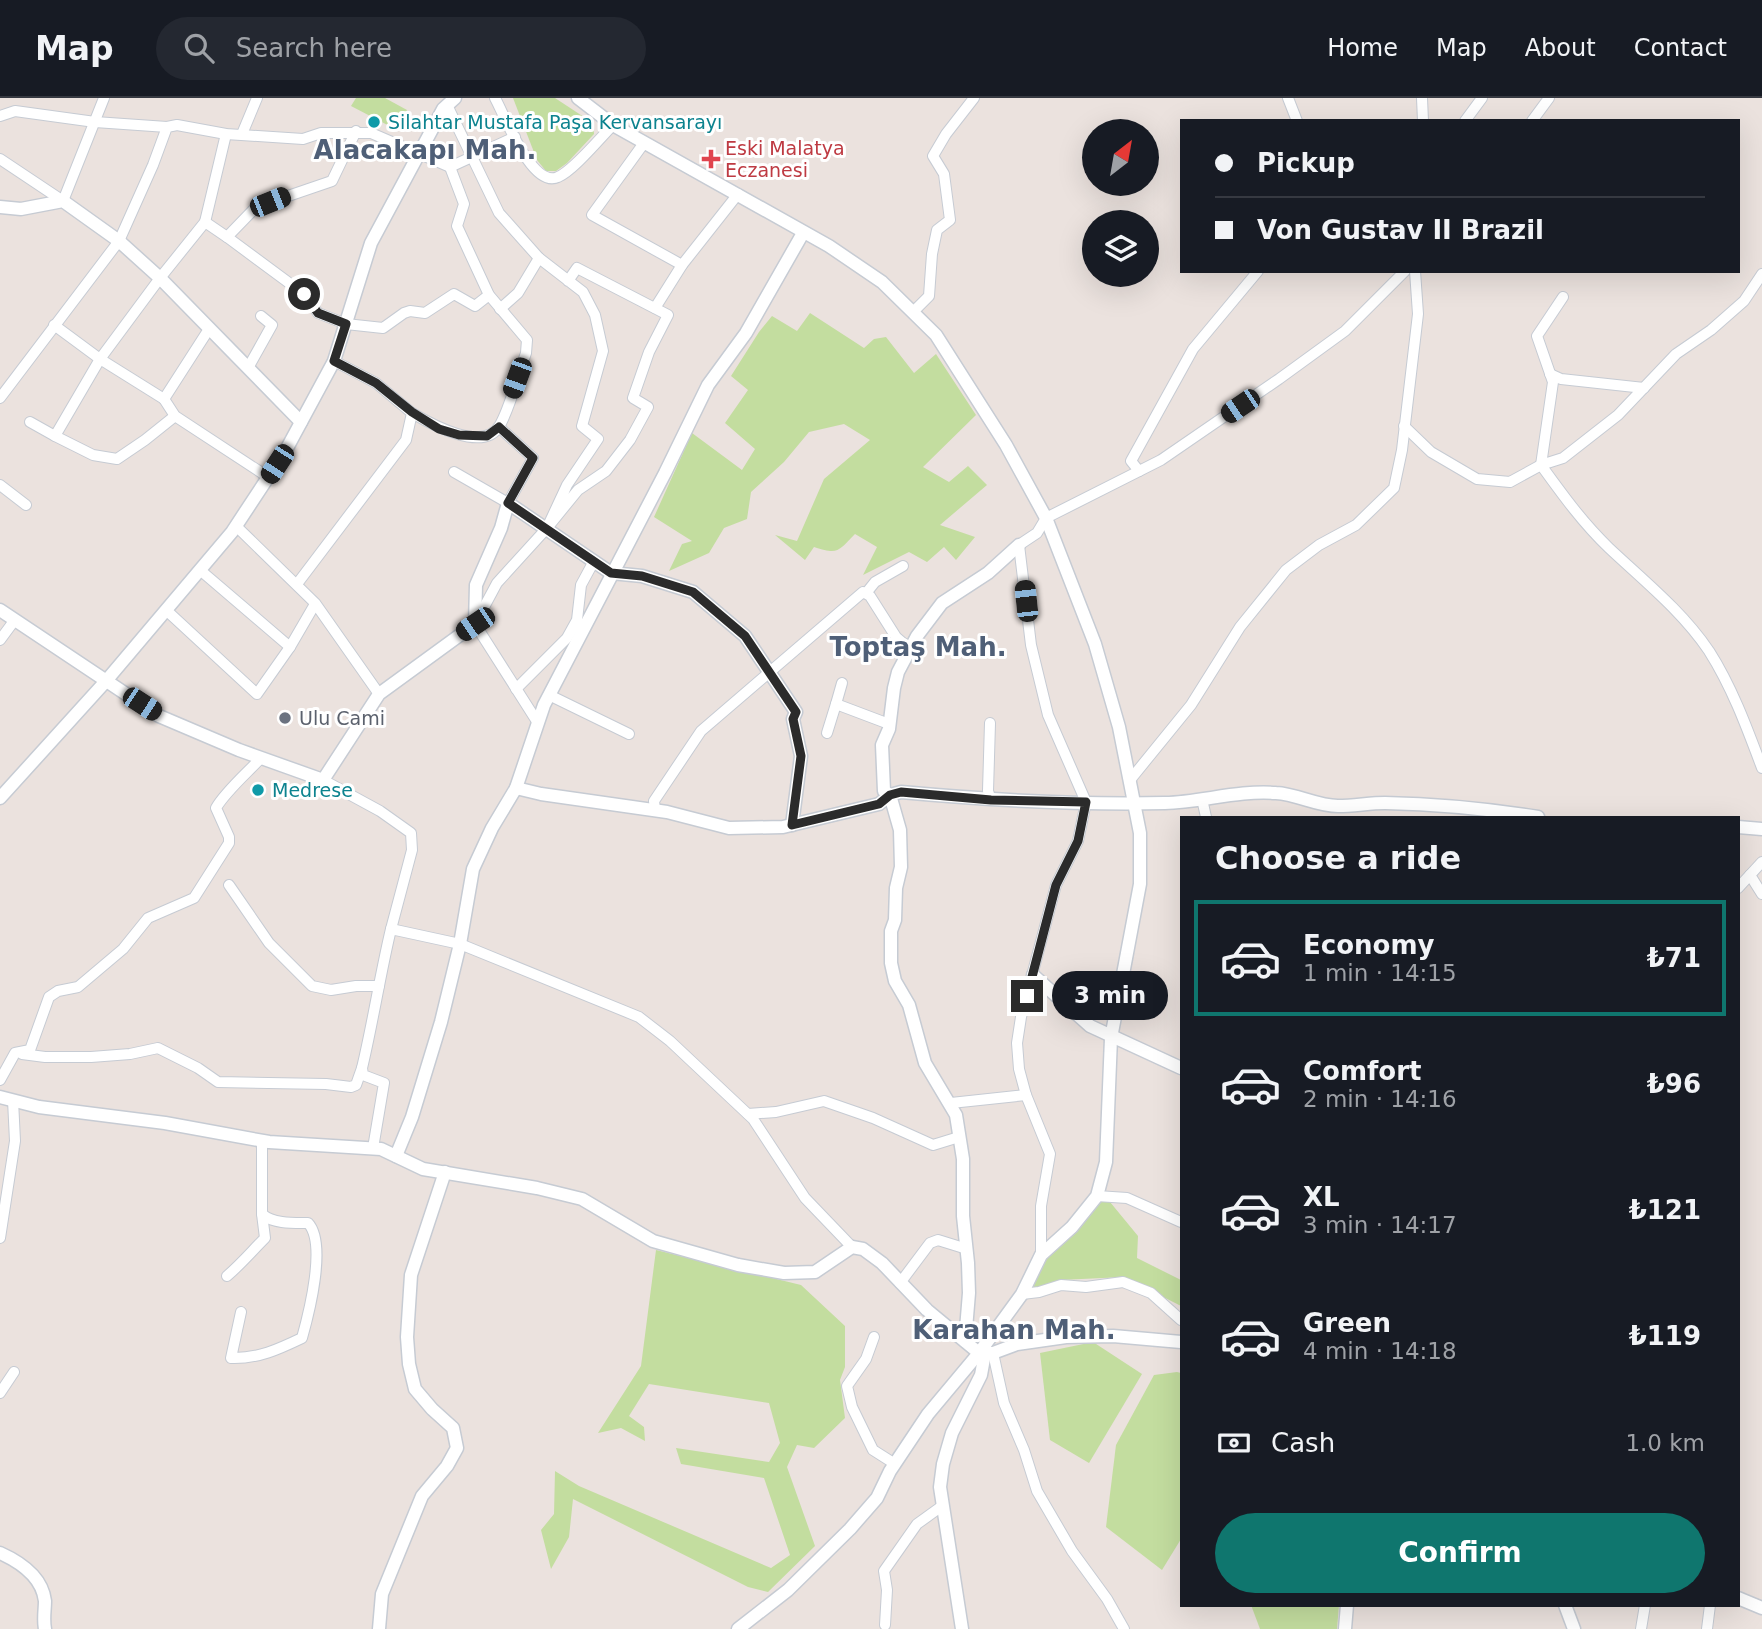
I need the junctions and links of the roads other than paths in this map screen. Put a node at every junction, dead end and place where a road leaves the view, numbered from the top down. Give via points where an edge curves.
1 (104, 98) edge
2 (257, 98) edge
3 (495, 98) edge
4 (578, 98) edge
5 (974, 98) edge
6 (1288, 98) edge
7 (1422, 98) edge
8 (1482, 98) edge
9 (1549, 98) edge
10 (451, 102) edge
11 (0, 116) edge
12 (1296, 119) edge
13 (1423, 119) edge
14 (1466, 119) edge
15 (1533, 119) edge
16 (95, 122) junction
17 (614, 125) junction
18 (167, 127) junction
19 (356, 131) junction
20 (226, 134) junction
21 (242, 134) junction
22 (516, 137) junction
23 (644, 143) junction
24 (420, 152) junction
25 (471, 157) junction
26 (0, 159) edge
27 (450, 167) junction
28 (738, 194) junction
29 (63, 201) junction
30 (0, 207) edge
31 (205, 222) junction
32 (803, 233) junction
33 (227, 237) junction
34 (119, 241) junction
35 (539, 258) junction
36 (682, 265) junction
37 (1256, 273) edge
38 (1403, 273) edge
39 (1415, 273) edge
40 (1762, 274) edge
41 (160, 278) junction
42 (568, 281) junction
43 (489, 295) junction
44 (1563, 297) dead end
45 (655, 308) junction
46 (500, 309) junction
47 (913, 312) junction
48 (261, 316) dead end
49 (346, 324) junction
50 (54, 325) junction
51 (209, 329) junction
52 (100, 359) junction
53 (334, 361) junction
54 (248, 368) junction
55 (1550, 374) junction
56 (1644, 388) junction
57 (0, 398) edge
58 (164, 400) junction
59 (412, 412) junction
60 (176, 416) junction
61 (30, 422) dead end
62 (301, 422) junction
63 (1404, 426) junction
64 (499, 427) junction
65 (55, 436) junction
66 (1541, 465) junction
67 (1139, 471) junction
68 (454, 472) dead end
69 (268, 477) junction
70 (0, 485) edge
71 (508, 503) junction
72 (26, 505) dead end
73 (1046, 518) junction
74 (236, 526) junction
75 (547, 528) junction
76 (1019, 545) junction
77 (594, 561) junction
78 (903, 566) dead end
79 (200, 569) junction
80 (611, 573) junction
81 (297, 584) junction
82 (867, 592) junction
83 (315, 604) junction
84 (0, 610) edge
85 (166, 610) junction
86 (14, 621) junction
87 (475, 624) junction
88 (0, 640) edge
89 (290, 647) junction
90 (910, 649) junction
91 (770, 672) junction
92 (106, 681) junction
93 (842, 683) dead end
94 (516, 689) junction
95 (379, 694) junction
96 (549, 695) junction
97 (836, 704) junction
98 (538, 723) junction
99 (990, 723) dead end
100 (889, 724) junction
101 (827, 733) dead end
102 (629, 734) dead end
103 (261, 758) junction
104 (1762, 768) edge
105 (323, 779) junction
106 (1130, 780) junction
107 (516, 788) junction
108 (890, 795) junction
109 (0, 798) edge
110 (1202, 799) junction
111 (991, 800) junction
112 (1086, 802) junction
113 (1135, 804) junction
114 (655, 810) junction
115 (1206, 816) edge
116 (1529, 816) edge
117 (792, 825) junction
118 (1740, 827) edge
119 (1762, 829) edge
120 (1762, 862) edge
121 (1750, 875) junction
122 (229, 885) dead end
123 (1740, 886) edge
124 (1762, 894) edge
125 (391, 929) junction
126 (460, 944) junction
127 (1033, 975) junction
128 (379, 986) junction
129 (1111, 1038) junction
130 (15, 1053) junction
131 (362, 1068) junction
132 (1180, 1068) edge
133 (0, 1080) edge
134 (1026, 1095) junction
135 (0, 1097) edge
136 (13, 1100) junction
137 (951, 1103) junction
138 (748, 1114) junction
139 (959, 1137) junction
140 (262, 1141) junction
141 (373, 1149) junction
142 (396, 1156) junction
143 (445, 1172) junction
144 (1097, 1196) junction
145 (262, 1214) junction
146 (1180, 1222) edge
147 (0, 1238) edge
148 (852, 1247) junction
149 (967, 1249) junction
150 (1041, 1255) junction
151 (227, 1276) dead end
152 (900, 1283) junction
153 (1023, 1294) junction
154 (241, 1312) dead end
155 (1180, 1319) edge
156 (874, 1338) dead end
157 (965, 1342) junction
158 (1180, 1342) edge
159 (986, 1353) junction
160 (14, 1372) dead end
161 (0, 1393) edge
162 (895, 1464) junction
163 (942, 1506) junction
164 (0, 1553) edge
165 (1740, 1599) edge
166 (1347, 1607) edge
167 (1566, 1607) edge
168 (1645, 1607) edge
169 (1710, 1607) edge
170 (1762, 1608) edge
171 (885, 1625) dead end
172 (45, 1629) edge
173 (379, 1629) edge
174 (738, 1629) edge
175 (962, 1629) edge
176 (1124, 1629) edge
177 (1345, 1629) edge
178 (1574, 1629) edge
179 (1641, 1629) edge
180 (1707, 1629) edge

1 - 16 street
2 - 21 street
3 - 22 street
4 - 17 street
5 - 47 street via 933,156 944,174 950,220 937,230 929,296
6 - 12 street
7 - 13 street
8 - 14 street
9 - 15 street
10 - 24 street
10 - 25 street
11 - 16 street via 15,111
16 - 18 street
16 - 29 street
17 - 22 street via 565,173 552,179 536,172
17 - 23 street
18 - 20 street
18 - 34 street
19 - 21 street via 303,139
19 - 24 street
19 - 33 street via 332,181 256,207
20 - 21 street
20 - 31 street
22 - 25 street
23 - 28 street
23 - 36 street via 592,215
24 - 27 street
24 - 49 street via 371,243
25 - 27 street
25 - 35 street via 499,213
26 - 29 street
27 - 43 street via 464,204 457,226
28 - 32 street
28 - 36 street
29 - 30 street via 22,209
29 - 34 street
31 - 33 street
31 - 41 street
32 - 47 street via 883,282
32 - 80 street via 746,333 708,385
33 - 49 street via 304,294 318,313
34 - 41 street
34 - 50 street
35 - 42 street
35 - 46 street via 518,293
36 - 45 street
37 - 67 street via 1193,349 1130,461
38 - 67 street via 1345,331
39 - 63 street via 1418,314
40 - 56 street via 1744,301 1676,354
41 - 51 street
41 - 52 street
42 - 45 street via 577,268
42 - 75 street via 583,292 595,315 603,351 582,426 598,439 567,485
43 - 46 street
43 - 49 street via 475,306 454,295 425,313 410,311 383,328
44 - 55 street via 1537,336
45 - 75 street via 668,315 633,398 648,407 631,440 606,471 578,490
46 - 64 street via 527,340
47 - 73 street via 936,335 972,390
48 - 54 street via 272,325
49 - 53 street
50 - 52 street
50 - 57 street
51 - 54 street
51 - 58 street
52 - 58 street
52 - 65 street
53 - 59 street via 376,383
53 - 62 street
54 - 62 street
55 - 56 street
55 - 66 street via 1553,382
56 - 66 street via 1586,441 1563,458
58 - 60 street
59 - 64 street via 459,435 487,436
59 - 81 street via 406,440
60 - 65 street via 117,459 93,455
60 - 69 street
61 - 65 street
62 - 69 street
63 - 66 street via 1431,452 1477,479 1510,482
63 - 106 street via 1394,488 1356,525 1286,570 1240,626 1191,705
64 - 71 street via 533,458
66 - 104 street via 1578,516 1709,651
67 - 73 street
68 - 71 street
69 - 74 street
70 - 72 street
71 - 75 street
71 - 87 street via 477,585
73 - 76 street via 1038,533
73 - 106 street via 1095,643
74 - 79 street
74 - 81 street
75 - 77 street
75 - 87 street via 498,583
76 - 90 street via 988,573 942,603
76 - 112 street via 1031,645 1048,715
77 - 80 street
77 - 94 street via 581,585 577,620 567,638
78 - 82 street
79 - 85 street
79 - 89 street
80 - 91 street via 642,576 693,592 745,636
80 - 96 street
81 - 83 street
82 - 90 street via 896,638
82 - 91 street
83 - 89 street
83 - 95 street
84 - 86 street
85 - 89 street via 257,694
85 - 92 street
86 - 88 street
86 - 92 street
87 - 94 street
87 - 95 street
90 - 100 street via 898,672
91 - 114 street via 701,731 654,802
91 - 117 street via 796,712 793,719 801,756
92 - 103 street via 159,716
92 - 109 street
93 - 97 street
94 - 98 street
95 - 105 street
96 - 98 street
96 - 102 street
97 - 100 street
97 - 101 street
98 - 107 street
99 - 111 street
100 - 108 street via 881,760 884,791
103 - 105 street
103 - 130 street via 216,808 229,843 194,898 148,918 123,949 78,987 49,997 30,1050
105 - 125 street via 411,833 412,850
106 - 113 street
107 - 114 street
107 - 126 street via 473,869
108 - 111 street via 901,792
108 - 117 street via 879,804
108 - 137 street via 900,830 901,867 891,963 925,1063
110 - 113 street
110 - 115 street
110 - 116 street via 1278,793 1335,806 1429,805
111 - 112 street
112 - 113 street
112 - 127 street via 1078,841 1056,885
113 - 129 street via 1140,884
114 - 117 street via 729,828
118 - 119 street
120 - 121 street
121 - 123 street
121 - 124 street
122 - 128 street via 269,943 312,986 331,990
125 - 126 street
125 - 128 street
126 - 138 street via 639,1017
126 - 142 street via 441,1022
127 - 129 street via 1090,1026
127 - 134 street via 1017,1044
128 - 131 street
129 - 132 street
129 - 144 street via 1106,1162
130 - 131 street via 90,1057 158,1048 218,1082 239,1083 351,1087
130 - 133 street
131 - 141 street via 363,1075 384,1083
134 - 137 street
134 - 150 street via 1050,1154 1041,1206
135 - 136 street
136 - 140 street
136 - 147 street via 15,1140
137 - 139 street
138 - 139 street via 824,1101 933,1144
138 - 148 street via 805,1198
139 - 149 street
140 - 141 street
140 - 145 street
141 - 142 street
142 - 143 street via 423,1169
143 - 148 street via 582,1199 653,1241 738,1265 784,1273 815,1272
143 - 173 street via 411,1275 407,1337 415,1389 453,1428 457,1448 422,1496 382,1594
144 - 146 street via 1127,1198
144 - 150 street
145 - 151 street via 265,1238
145 - 154 street via 308,1223 314,1229 316,1259 302,1338 268,1354 231,1358
148 - 152 street via 882,1263
149 - 152 street via 930,1242
149 - 157 street
150 - 153 street
152 - 157 street
153 - 155 street via 1061,1285 1123,1282 1151,1293
153 - 159 street
156 - 162 street via 847,1386 852,1408 873,1450
157 - 159 street
158 - 159 street via 1066,1337
159 - 162 street via 928,1414
159 - 163 street via 981,1375 947,1448 940,1488
159 - 176 street via 1037,1491
160 - 161 street
162 - 174 street via 877,1498 850,1529 788,1590
163 - 171 street via 917,1524 884,1571
163 - 175 street
164 - 172 street via 34,1575 45,1599
165 - 170 street
166 - 177 street
167 - 178 street
168 - 179 street
169 - 180 street

